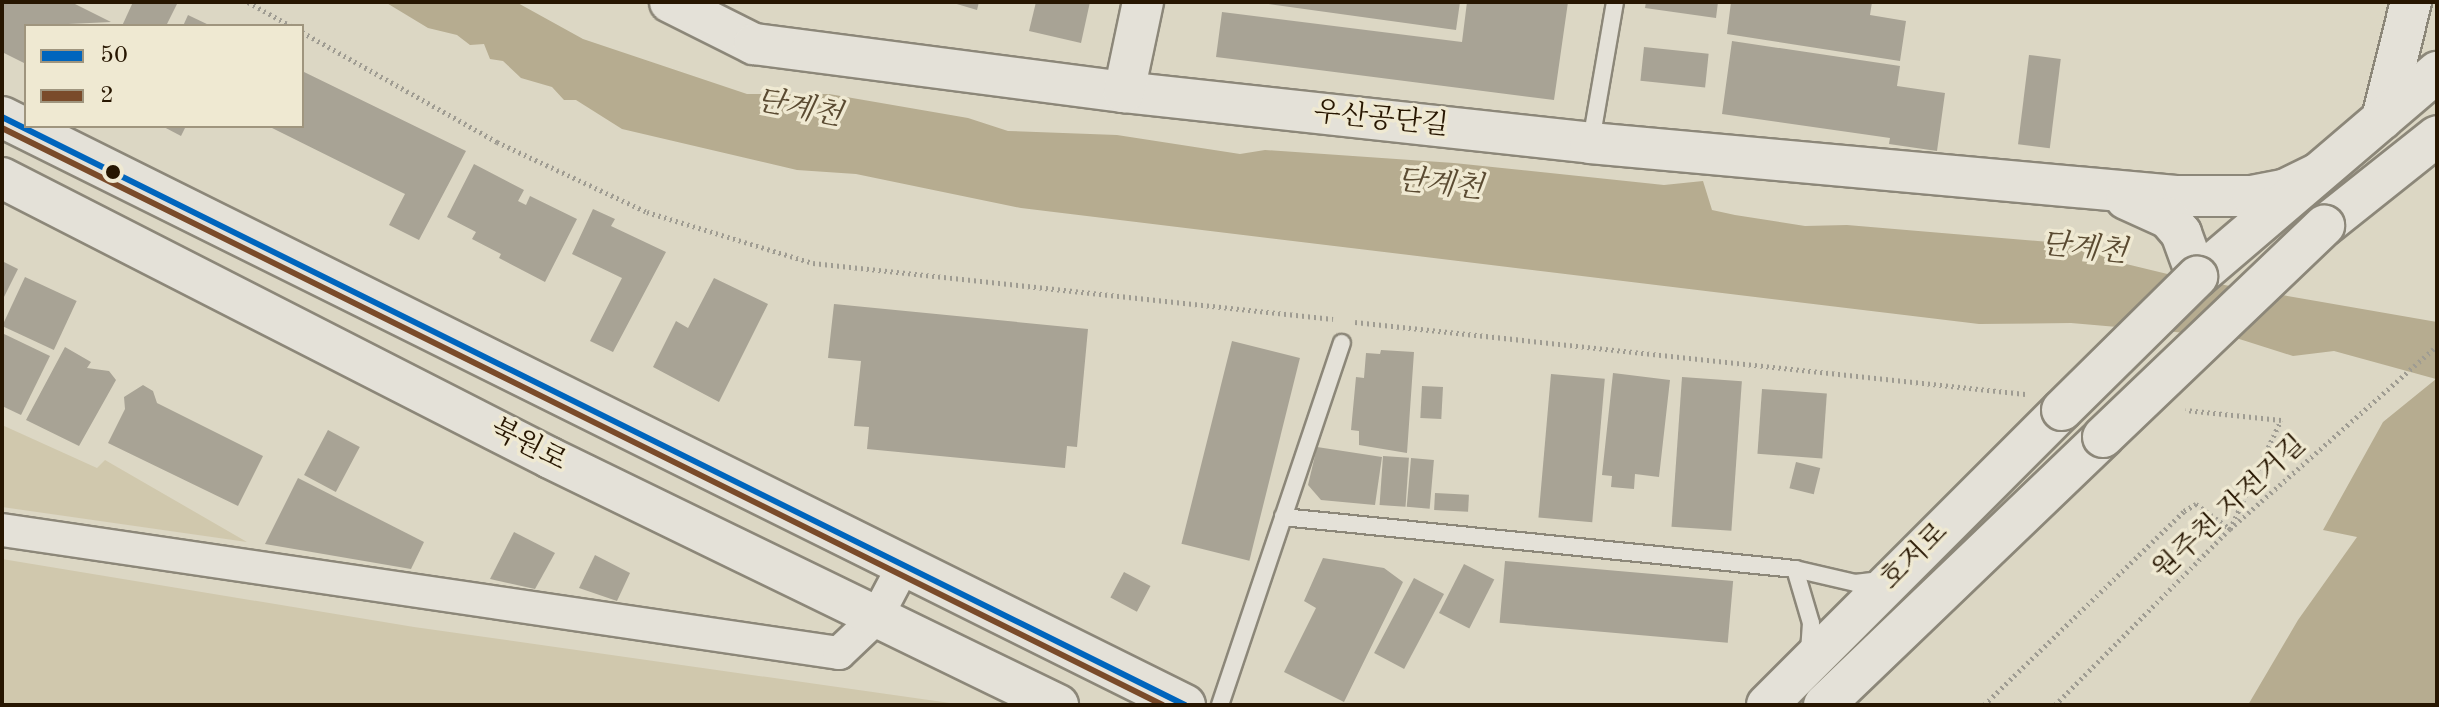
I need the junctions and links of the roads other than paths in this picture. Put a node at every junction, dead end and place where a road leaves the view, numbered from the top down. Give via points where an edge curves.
1 (670, 2) edge
2 (1143, 2) edge
3 (1615, 2) edge
4 (2411, 2) edge
5 (2437, 72) edge
6 (1124, 92) junction
7 (2, 117) edge
8 (2382, 119) junction
9 (24, 128) edge
10 (24, 128) edge
11 (2437, 136) edge
12 (1590, 143) junction
13 (2317, 174) junction
14 (2, 178) edge
15 (2103, 192) junction
16 (2197, 277) junction
17 (1342, 343) dead end
18 (1283, 517) junction
19 (2, 530) edge
20 (905, 563) junction
21 (1795, 569) junction
22 (1894, 578) junction
23 (876, 618) junction
24 (1809, 663) junction
25 (1058, 705) edge
26 (1185, 705) edge
27 (1220, 705) edge
28 (1767, 705) edge
29 (1824, 705) edge

1 - 6 street, 우산공단길 via 754,44
2 - 6 street
3 - 12 lane
4 - 8 street
5 - 8 street
6 - 12 street, 우산공단길
7 - 10 street
8 - 13 street
9 - 20 street
11 - 29 street, 호저로, bridge via 2324,226
12 - 15 street, 우산공단길
13 - 15 street via 2284,190 2252,196
13 - 16 street
14 - 23 street, 북원로
15 - 16 street via 2168,218 2181,233
16 - 22 street, 호저로, bridge via 2047,402
17 - 18 lane
18 - 21 lane
18 - 27 lane
19 - 23 street via 839,653
20 - 23 street
20 - 26 street
21 - 22 lane via 1855,583
21 - 24 lane via 1811,623
22 - 24 street, 호저로
23 - 25 street, 북원로
24 - 28 street, 호저로

